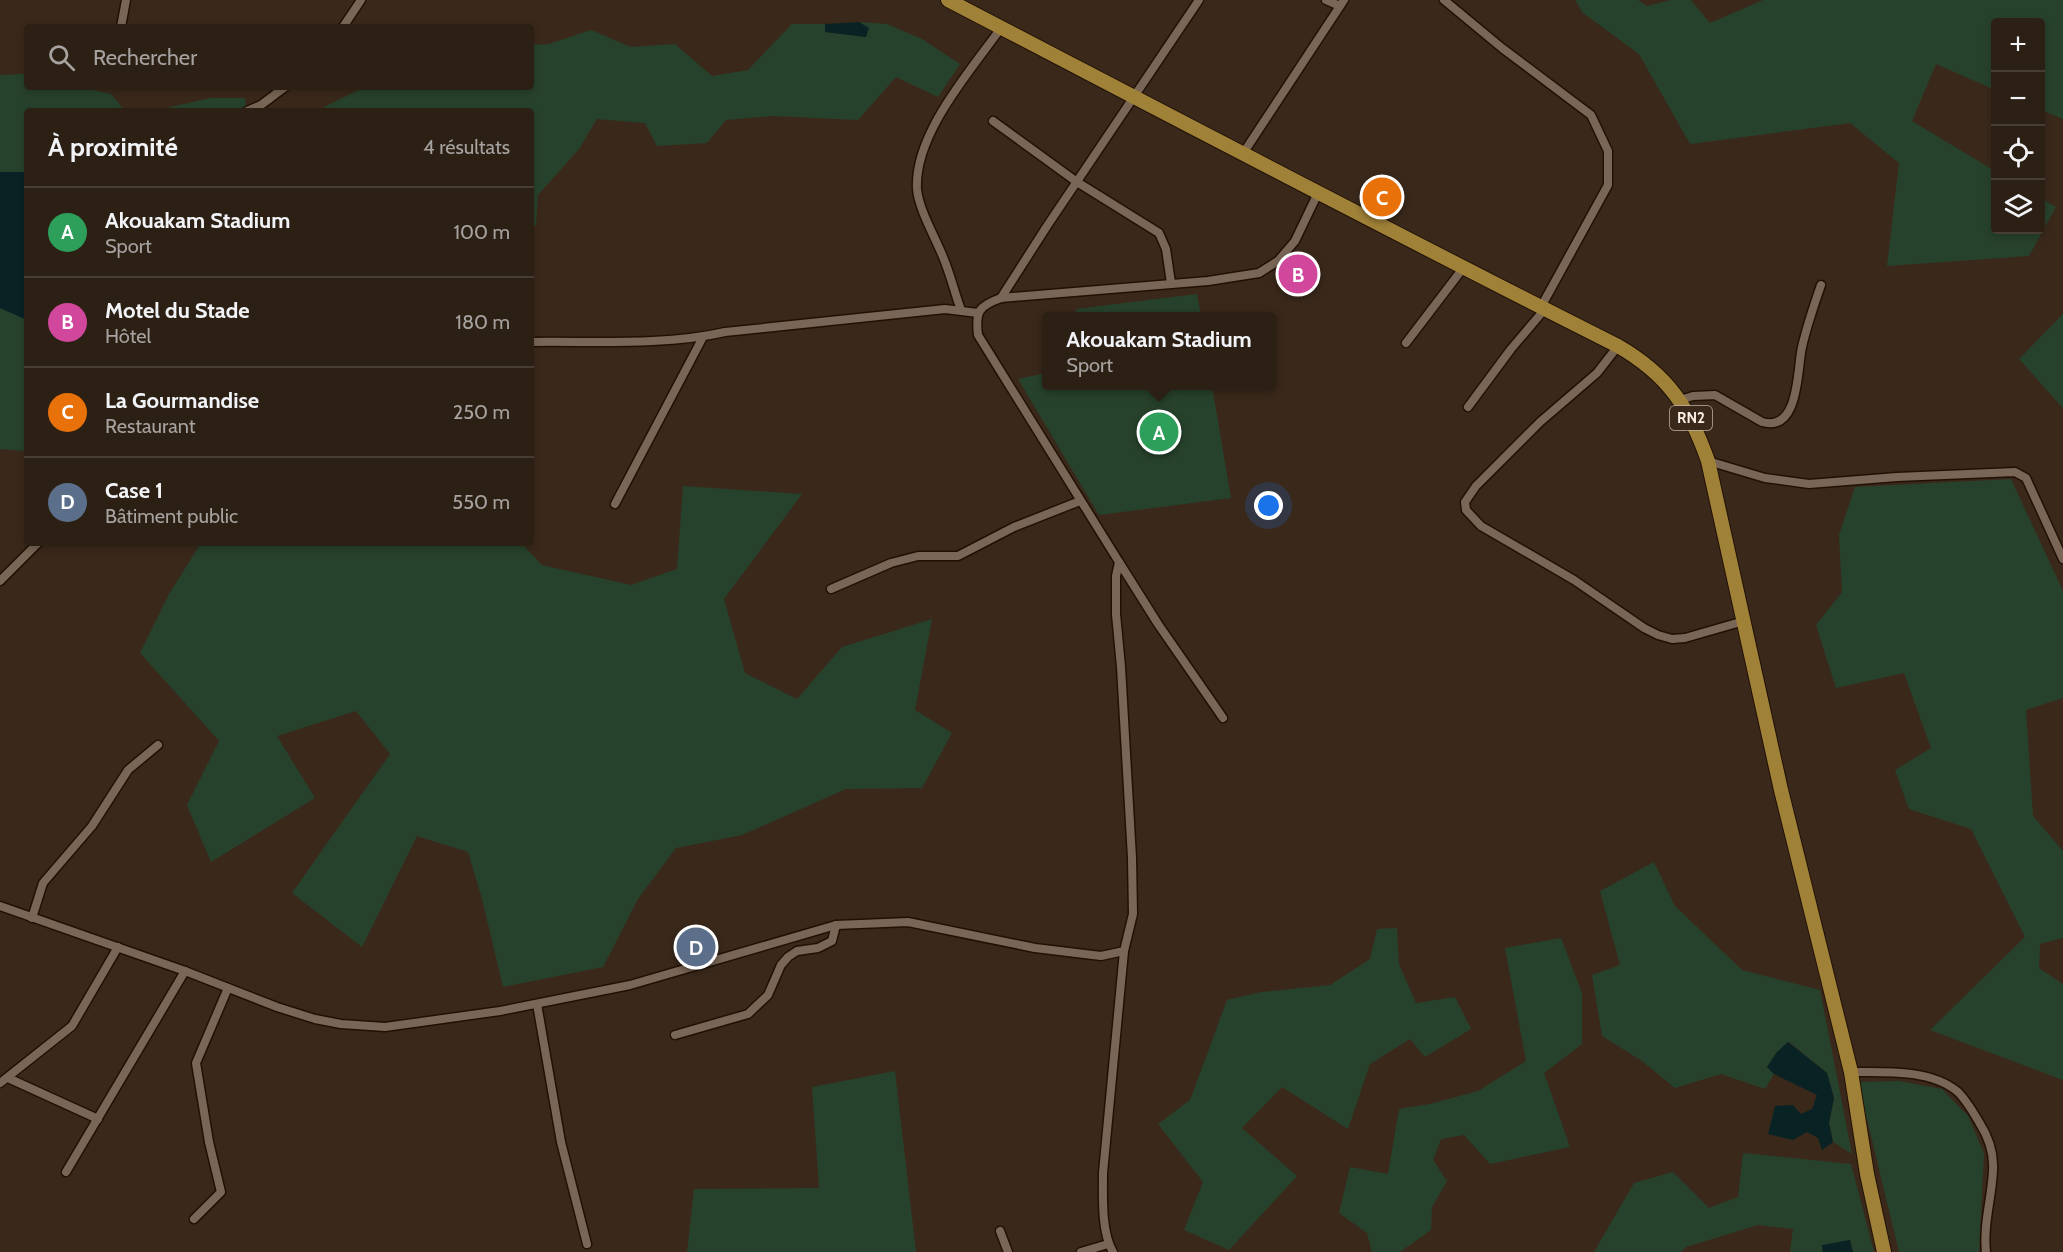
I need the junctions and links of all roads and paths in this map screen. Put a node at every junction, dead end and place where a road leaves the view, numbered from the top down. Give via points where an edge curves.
1 (126, 0) edge
2 (361, 0) edge
3 (948, 0) edge
4 (1200, 0) edge
5 (1326, 0) edge
6 (1444, 0) edge
7 (1342, 3) edge
8 (122, 24) edge
9 (345, 24) edge
10 (1001, 28) junction
11 (281, 90) edge
12 (1135, 97) junction
13 (254, 108) edge
14 (993, 121) dead end
15 (1244, 152) junction
16 (1077, 182) junction
17 (1318, 193) junction
18 (1464, 267) junction
19 (1171, 284) junction
20 (1821, 285) dead end
21 (1001, 298) junction
22 (1543, 308) junction
23 (961, 310) junction
24 (978, 313) junction
25 (703, 337) junction
26 (534, 342) edge
27 (1406, 343) dead end
28 (1618, 346) junction
29 (1680, 400) junction
30 (1468, 407) dead end
31 (1708, 461) junction
32 (1080, 501) junction
33 (615, 504) dead end
34 (35, 546) edge
35 (2063, 559) edge
36 (1119, 562) junction
37 (0, 581) edge
38 (831, 589) dead end
39 (1744, 621) junction
40 (1223, 718) dead end
41 (158, 746) dead end
42 (0, 906) edge
43 (32, 918) junction
44 (836, 926) junction
45 (118, 947) junction
46 (1124, 951) junction
47 (185, 971) junction
48 (228, 988) junction
49 (537, 1004) junction
50 (675, 1035) dead end
51 (1851, 1072) junction
52 (9, 1078) junction
53 (0, 1083) edge
54 (98, 1119) junction
55 (66, 1172) dead end
56 (194, 1219) dead end
57 (1000, 1231) dead end
58 (586, 1244) dead end
59 (1111, 1248) edge
60 (1008, 1252) edge
61 (1082, 1252) edge
62 (1884, 1252) edge
63 (1986, 1252) edge

1 - 8 street
2 - 9 street
3 - 10 highway, RN2
4 - 12 street
5 - 7 street
6 - 22 street via 1591,114 1608,152 1608,185
7 - 15 street
10 - 12 highway, RN2
10 - 23 street via 935,123 919,170 917,189 922,206
11 - 13 street
12 - 15 highway, RN2
12 - 16 street
14 - 16 street
15 - 17 highway, RN2
16 - 19 street via 1159,233 1166,249
16 - 21 street
17 - 18 highway, RN2
17 - 19 street via 1295,241 1278,261 1259,273
18 - 22 highway, RN2
18 - 27 street
19 - 21 street
20 - 29 street via 1801,350 1793,401 1781,420 1762,422 1715,394
21 - 24 street via 985,304
22 - 28 highway, RN2
22 - 30 street
23 - 24 street
23 - 25 street
24 - 32 street via 978,335
25 - 26 street
25 - 33 street
28 - 29 highway, RN2 via 1640,358
28 - 39 street via 1597,373 1540,422 1476,486 1465,502 1466,510 1481,526 1658,635 1685,638
29 - 31 highway, RN2 via 1696,426
31 - 35 street via 1764,478 1809,484 2014,472 2026,478
31 - 39 highway, RN2
32 - 36 street
32 - 38 street via 1014,527 958,556 918,556 880,567
34 - 37 street
36 - 40 street
36 - 46 street via 1116,614 1133,914
39 - 51 highway, RN2 via 1781,790
41 - 43 street via 129,770 92,826 43,883
42 - 43 street
43 - 45 street
44 - 46 street via 908,921 1035,948 1101,956
44 - 49 street via 630,985
44 - 50 street via 832,941 788,957 768,995 748,1014
45 - 47 street
45 - 52 street via 72,1026
46 - 59 street via 1103,1173 1103,1204
47 - 48 street
47 - 54 street
48 - 49 street via 315,1019 364,1026 434,1022
48 - 56 street via 196,1063 221,1192
49 - 58 street via 561,1142
51 - 62 highway, RN2
51 - 63 street via 1918,1076 1941,1082 1958,1092 1970,1106 1991,1148 1994,1168
52 - 53 street
52 - 54 street
54 - 55 street
57 - 60 street
59 - 61 street

